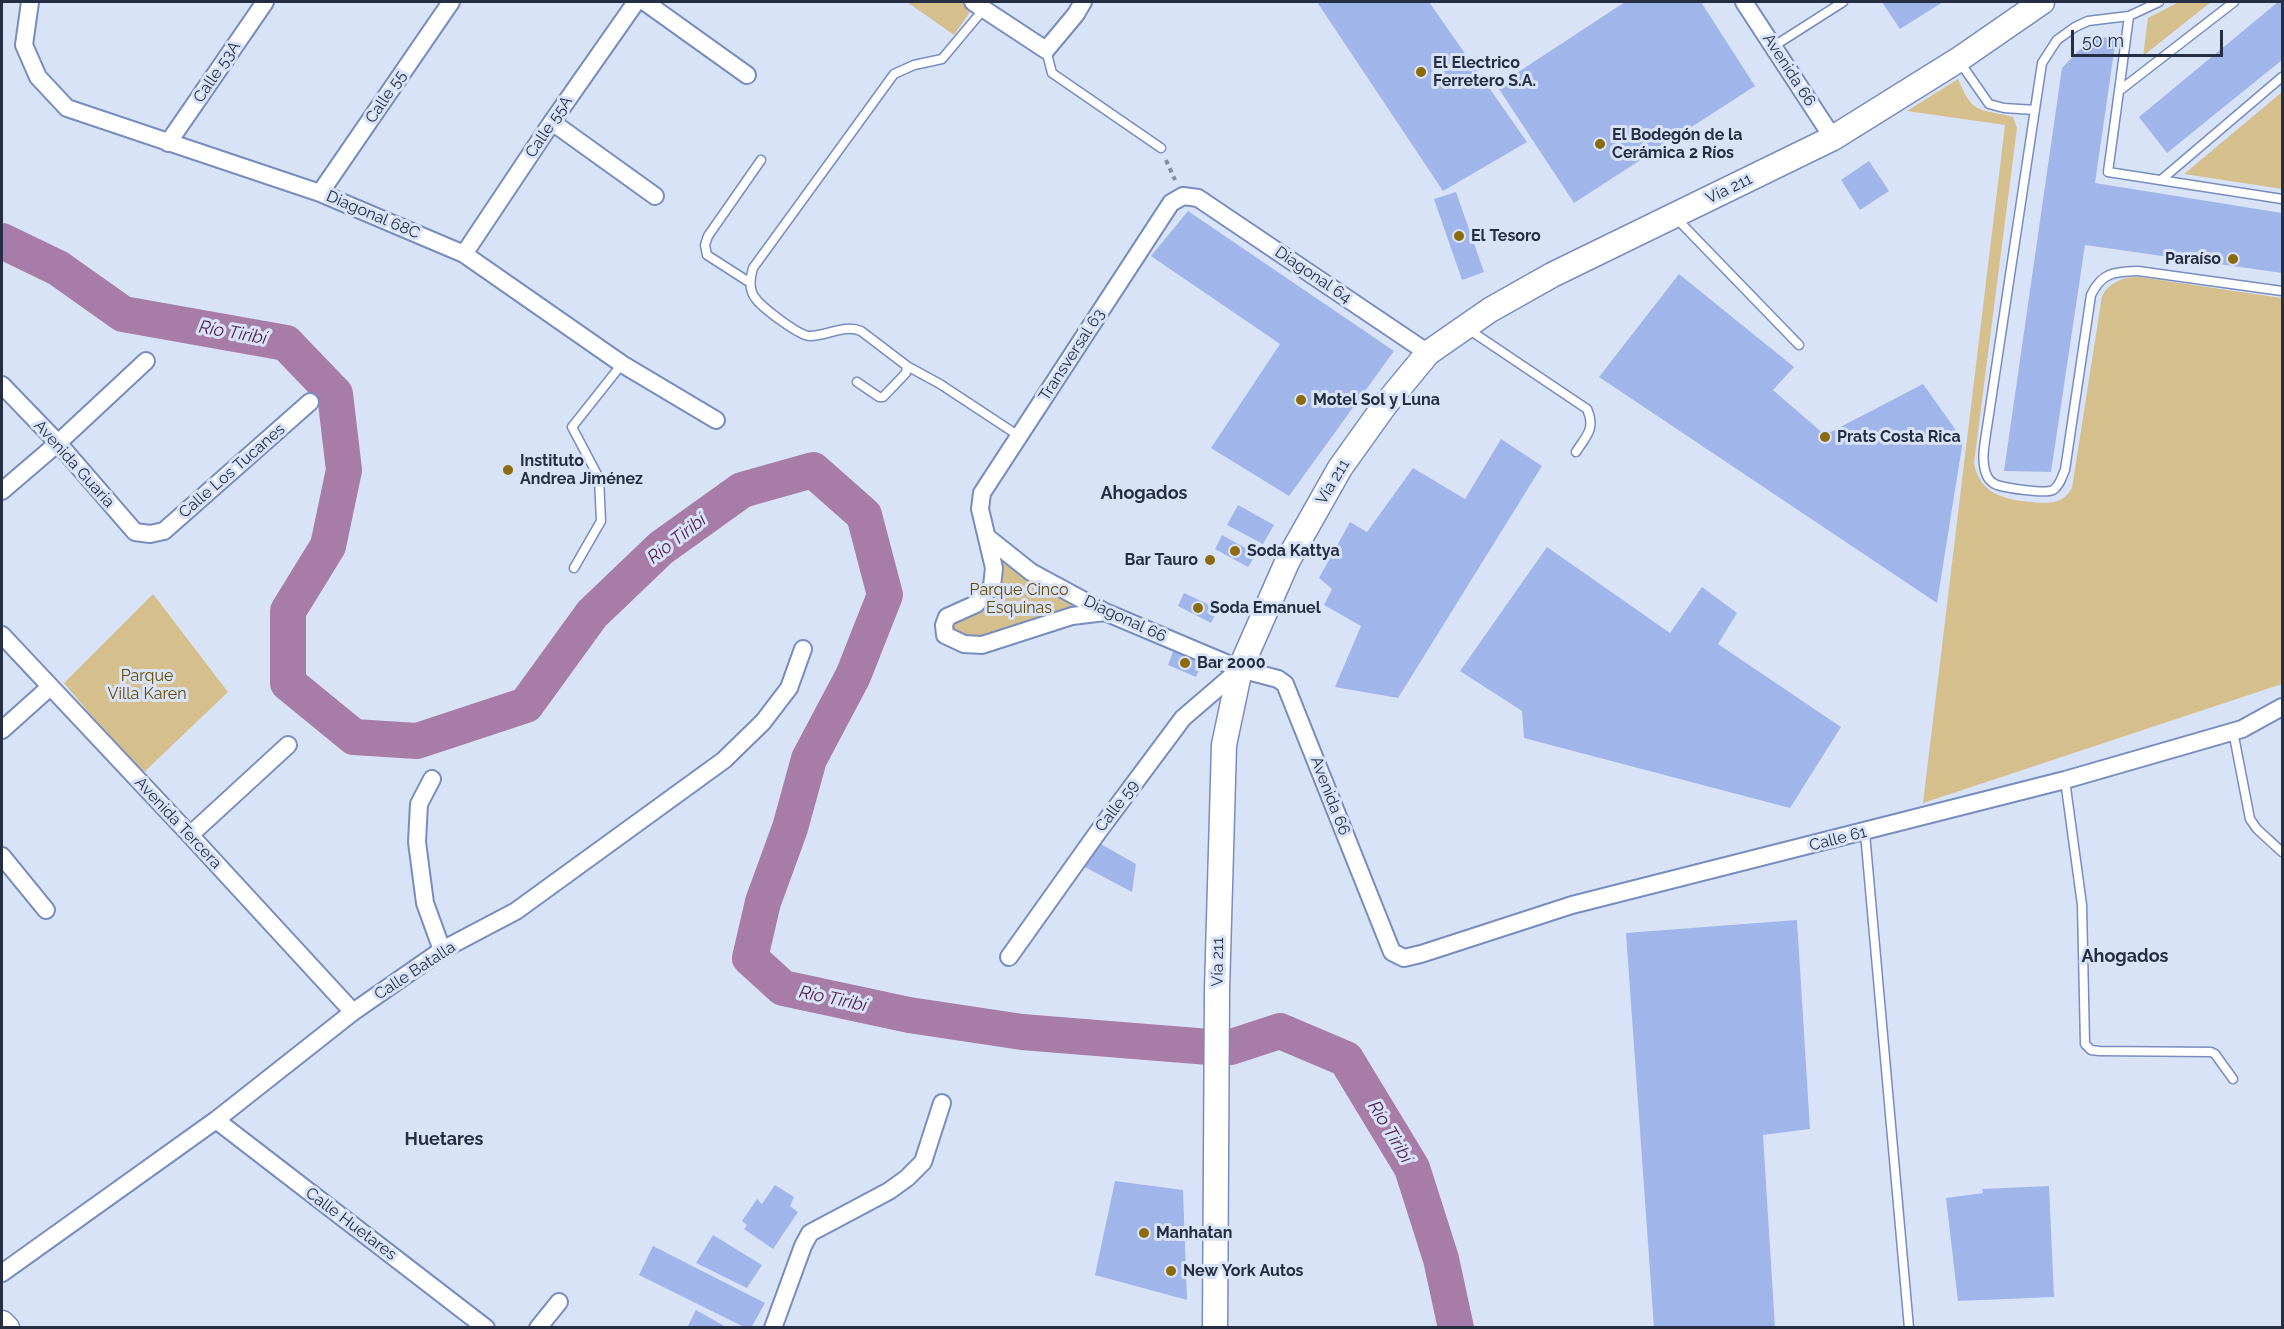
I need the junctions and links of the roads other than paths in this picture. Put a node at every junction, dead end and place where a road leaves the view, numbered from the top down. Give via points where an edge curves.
1 (30, 2) edge
2 (266, 2) edge
3 (451, 2) edge
4 (636, 2) edge
5 (645, 2) edge
6 (1083, 2) edge
7 (1744, 2) edge
8 (1843, 2) edge
9 (2042, 2) edge
10 (2159, 2) edge
11 (2234, 2) edge
12 (978, 6) edge
13 (2129, 16) junction
14 (1774, 46) junction
15 (1046, 50) junction
16 (1958, 60) junction
17 (747, 75) dead end
18 (2283, 76) edge
19 (2119, 91) junction
20 (2035, 110) junction
21 (552, 122) junction
22 (1833, 138) junction
23 (168, 143) junction
24 (1161, 148) road end
25 (761, 160) dead end
26 (2161, 180) junction
27 (321, 194) junction
28 (655, 196) dead end
29 (1190, 197) joint
30 (2283, 199) edge
31 (1675, 216) junction
32 (464, 254) junction
33 (749, 282) junction
34 (2283, 291) edge
35 (1466, 327) junction
36 (1799, 345) dead end
37 (1428, 353) junction
38 (146, 361) dead end
39 (622, 364) junction
40 (907, 366) junction
41 (857, 382) dead end
42 (2, 385) edge
43 (310, 402) dead end
44 (716, 420) dead end
45 (1019, 436) junction
46 (58, 443) junction
47 (1576, 452) dead end
48 (2, 491) edge
49 (150, 534) joint
50 (987, 537) junction
51 (574, 568) dead end
52 (1106, 612) junction
53 (2, 635) edge
54 (803, 649) dead end
55 (1240, 669) junction
56 (50, 687) junction
57 (2283, 707) edge
58 (2, 730) edge
59 (2233, 731) junction
60 (288, 745) dead end
61 (432, 779) dead end
62 (2065, 780) junction
63 (1865, 832) junction
64 (190, 835) junction
65 (2283, 852) edge
66 (2, 856) edge
67 (46, 910) dead end
68 (442, 950) junction
69 (1392, 952) joint
70 (1009, 957) dead end
71 (353, 1012) junction
72 (2233, 1079) dead end
73 (942, 1103) dead end
74 (216, 1120) junction
75 (2, 1273) edge
76 (559, 1302) dead end
77 (2, 1323) edge
78 (7, 1328) edge
79 (486, 1328) edge
80 (538, 1328) edge
81 (773, 1328) edge
82 (1215, 1328) edge
83 (1909, 1328) edge

1 - 23 street, Diagonal 68C via 24,45 38,77 67,108
2 - 23 street, Calle 53A
3 - 27 street, Calle 55
4 - 21 street, Calle 55A
5 - 17 street
6 - 15 street
7 - 14 street, Avenida 66
8 - 14 lane
9 - 16 main road, Vía 211
10 - 13 lane
11 - 19 lane
12 - 15 street
12 - 33 lane via 942,60 914,65 894,74 763,252
13 - 19 lane
13 - 20 lane via 2088,21 2057,40 2042,63
14 - 22 street, Avenida 66
15 - 24 lane via 1052,73
16 - 20 lane via 1989,104
16 - 22 main road, Vía 211
18 - 26 lane
19 - 26 lane via 2108,172
20 - 34 lane via 1986,434 1984,469 1994,484 2046,491 2058,484 2065,470 2091,295 2101,278 2138,271
21 - 28 street
21 - 32 street, Calle 55A
22 - 31 main road, Vía 211
23 - 27 street, Diagonal 68C
25 - 33 lane via 705,244 707,255
26 - 30 lane
27 - 32 street, Diagonal 68C
29 - 37 street, Diagonal 64
29 - 45 street, Transversal 63 via 1171,203
31 - 35 main road, Vía 211 via 1552,275
31 - 36 lane
32 - 39 street, Diagonal 68C
33 - 40 lane via 755,298 798,333 809,336 853,328
35 - 37 main road, Vía 211
35 - 47 lane via 1587,410 1592,420 1590,429
37 - 55 main road, Vía 211 via 1340,468 1288,560
38 - 46 street
39 - 44 street, Diagonal 68C
39 - 51 lane via 572,426 599,478 601,521
40 - 41 lane via 906,373 886,396 879,397
40 - 45 lane
42 - 46 street, Avenida Guaria
43 - 49 street, Calle Los Tucanes via 164,531
45 - 50 street, Transversal 63 via 982,494 980,509
46 - 48 street
46 - 49 street, Avenida Guaria via 135,532
50 - 52 street, Diagonal 66 via 1031,572
50 - 52 street, Transversal 63 via 994,568 992,586 976,604 947,617 945,635 964,644 982,645 1072,616
52 - 55 street, Diagonal 66
53 - 56 street, Avenida Tercera
54 - 68 street, Calle Batalla via 789,688 763,722 724,760 516,911
55 - 69 street, Avenida 66 via 1285,684
55 - 70 street, Calle 59 via 1183,718
55 - 82 main road, Vía 211 via 1224,745 1217,990
56 - 58 street
56 - 64 street, Avenida Tercera
57 - 59 street, Calle 61
59 - 62 street, Calle 61
59 - 65 lane via 2250,819
60 - 64 street
61 - 68 street via 419,804 417,842 425,903
62 - 63 street, Calle 61
62 - 72 lane via 2083,919 2085,1044 2099,1051 2211,1052
63 - 69 street, Calle 61 via 1572,905 1411,958
63 - 83 lane
64 - 71 street, Avenida Tercera
66 - 67 street
68 - 71 street, Calle Batalla
71 - 74 street, Calle Batalla
73 - 81 street via 923,1162 907,1178 810,1233
74 - 75 street, Calle Batalla
74 - 79 street, Calle Huetares
76 - 80 street
77 - 78 main road

